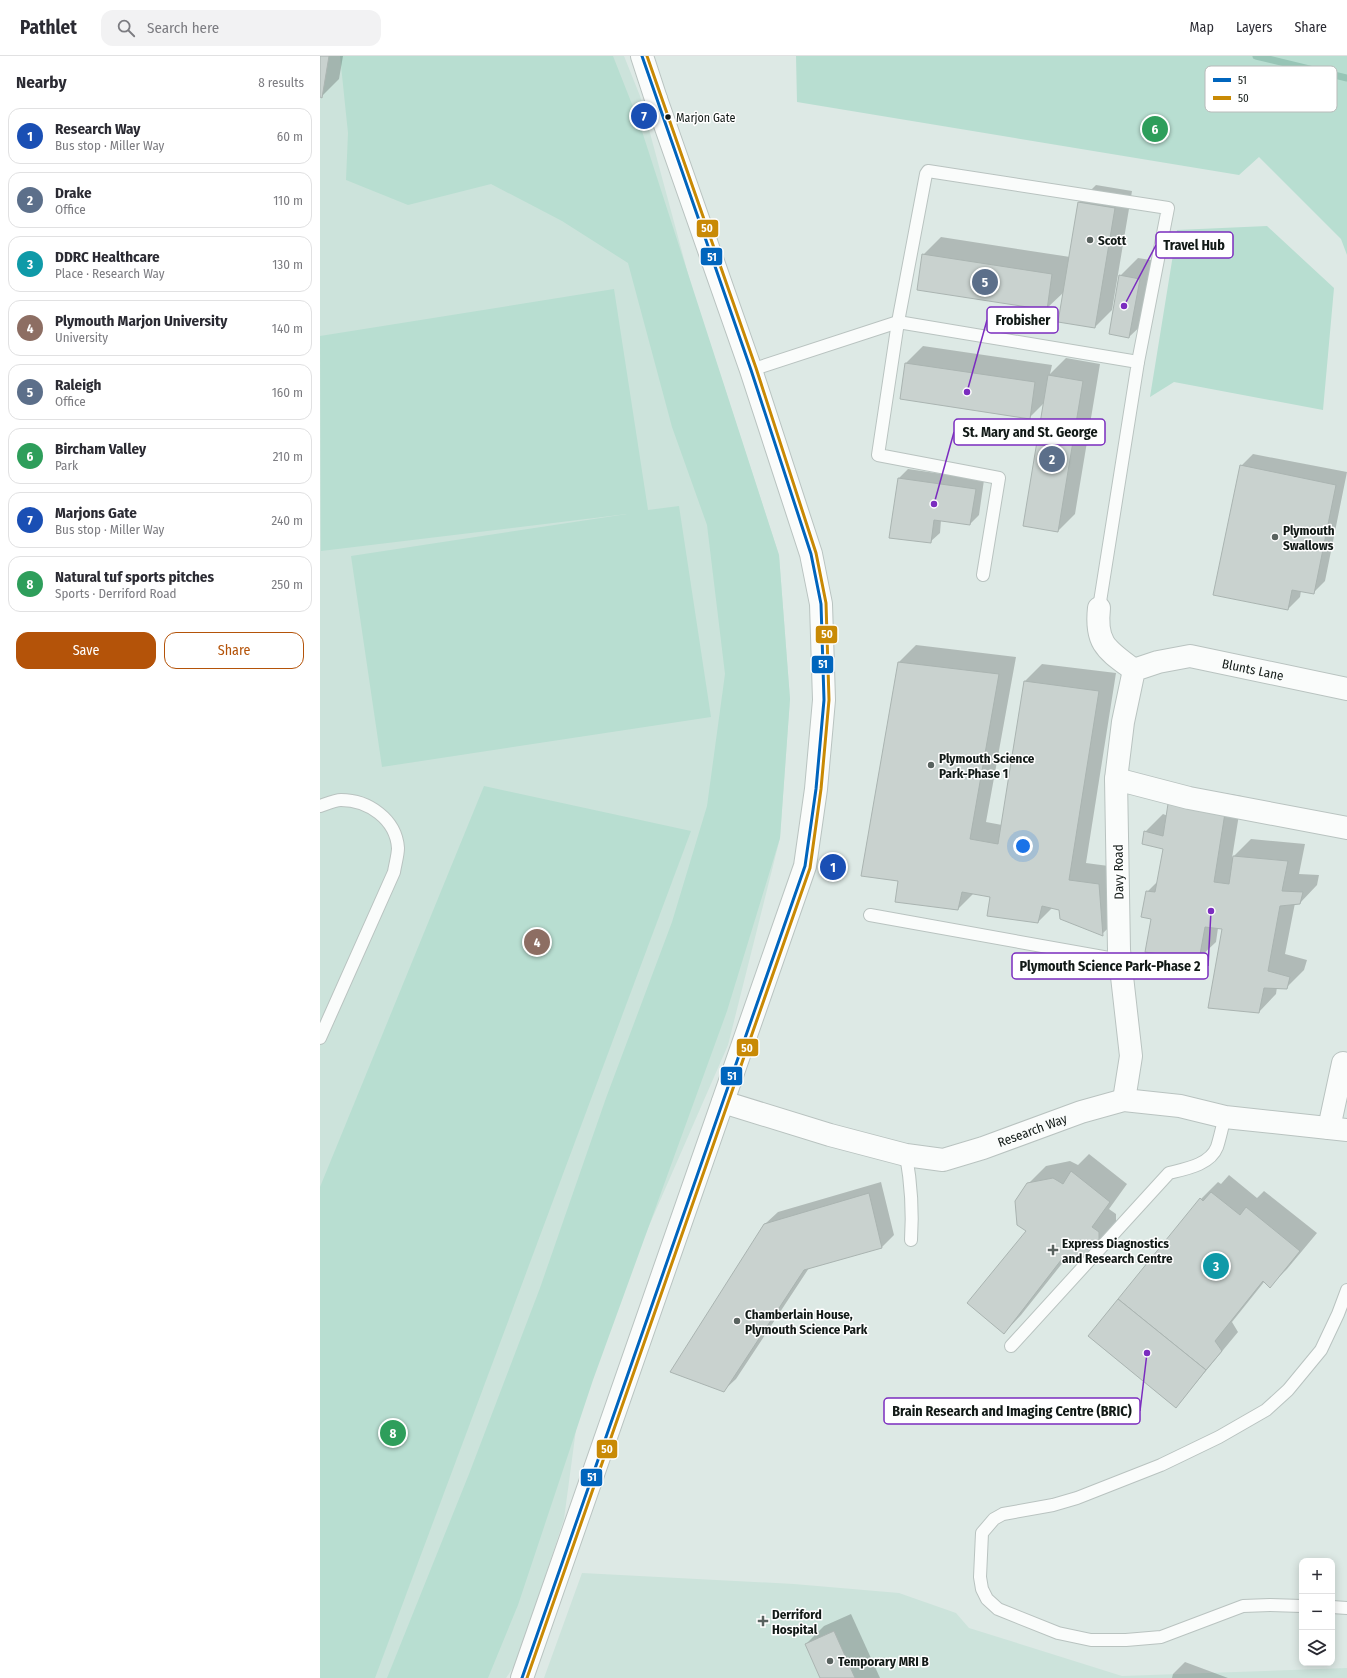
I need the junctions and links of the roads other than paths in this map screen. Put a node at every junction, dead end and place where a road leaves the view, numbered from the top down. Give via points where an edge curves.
1 (642, 56) edge
2 (898, 322) junction
3 (1138, 362) junction
4 (751, 370) junction
5 (983, 575) dead end
6 (1099, 608) joint
7 (1134, 670) junction
8 (1347, 689) edge
9 (1116, 779) junction
10 (320, 806) edge
11 (1347, 828) edge
12 (870, 915) dead end
13 (1120, 960) junction
14 (320, 1038) edge
15 (1343, 1063) dead end
16 (1124, 1100) junction
17 (723, 1102) junction
18 (1225, 1117) junction
19 (1338, 1129) edge
20 (906, 1155) junction
21 (911, 1240) dead end
22 (1347, 1290) edge
23 (1011, 1346) dead end
24 (1299, 1606) edge
25 (1335, 1607) edge
26 (1347, 1608) edge
27 (522, 1678) edge

1 - 4 street
2 - 3 lane
2 - 3 lane via 928,171 1168,208
2 - 4 lane
2 - 5 lane via 878,456 999,478
3 - 6 lane
4 - 17 street via 811,554 821,604 824,700 816,789 805,866
6 - 7 street via 1098,630 1102,642 1112,654
7 - 8 street, Blunts Lane via 1190,656
7 - 9 street, Davy Road via 1123,722
9 - 11 street via 1189,798
9 - 13 street, Davy Road
10 - 14 lane via 340,800 370,806 384,817 393,830 398,848 394,872
12 - 13 lane
13 - 16 street, Davy Road via 1131,1056
15 - 19 street
16 - 18 street, Research Way via 1180,1106
16 - 20 street, Research Way via 1081,1112 943,1160
17 - 20 street, Research Way
17 - 27 street
18 - 19 street, Research Way
18 - 23 lane via 1217,1148 1212,1155 1187,1169 1169,1173
20 - 21 lane via 913,1216
22 - 24 lane via 1321,1350 1288,1390 1266,1410 1219,1437 1161,1465 1077,1498 1003,1514 994,1518 982,1533 980,1577 987,1599 998,1609 1058,1633 1091,1640 1161,1637 1243,1606
25 - 26 lane

